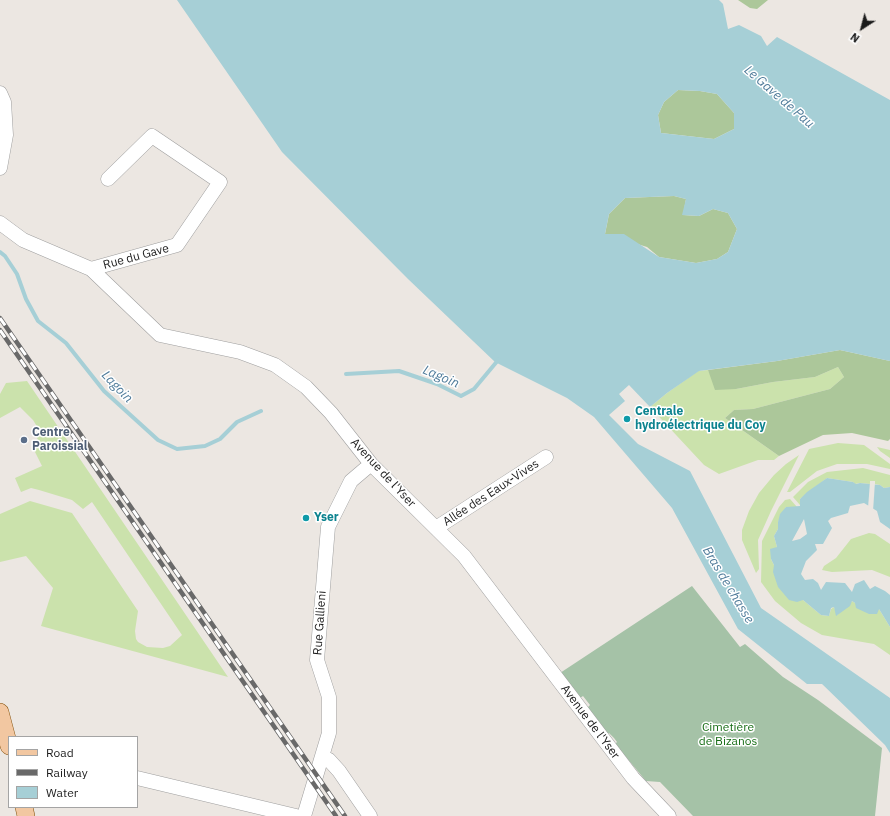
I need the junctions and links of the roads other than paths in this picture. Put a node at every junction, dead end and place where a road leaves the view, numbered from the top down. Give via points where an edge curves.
1 (0, 93) edge
2 (0, 168) edge
3 (108, 179) dead end
4 (0, 223) edge
5 (91, 269) junction
6 (546, 457) dead end
7 (371, 464) junction
8 (436, 528) junction
9 (0, 712) edge
10 (8, 742) edge
11 (322, 757) junction
12 (138, 778) edge
13 (296, 816) edge
14 (304, 816) edge
15 (370, 816) edge
16 (669, 816) edge

1 - 2 street via 4,102 6,135
3 - 5 street, Rue du Gave via 152,136 220,182 177,245
4 - 5 street, Avenue de l'Yser via 23,240
5 - 7 street, Avenue de l'Yser via 160,335 240,352 275,365 306,387
6 - 8 street, Allée des Eaux-Vives
7 - 8 street, Avenue de l'Yser
7 - 11 street, Rue Gallieni via 351,481 328,527 317,660 329,697 330,709 329,733
8 - 16 street, Avenue de l'Yser via 464,556 633,778
9 - 10 main road
11 - 14 street, Rue Gallieni
11 - 15 street via 329,760 339,771
12 - 13 street

